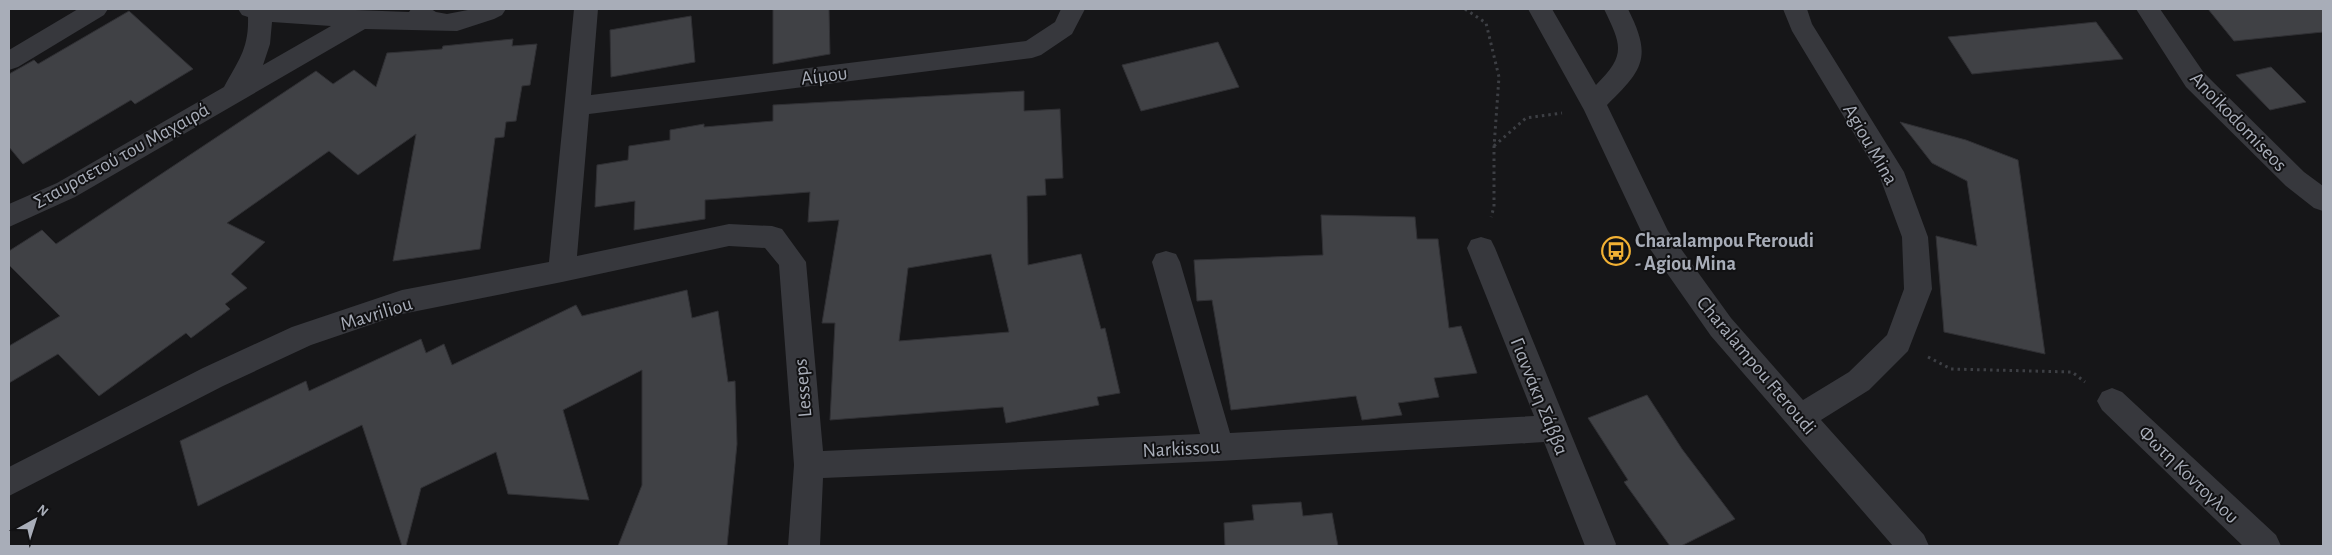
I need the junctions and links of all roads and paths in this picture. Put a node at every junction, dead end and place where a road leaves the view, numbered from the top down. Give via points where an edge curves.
1 (96, 9) edge
2 (416, 9) edge
3 (494, 9) edge
4 (586, 9) edge
5 (1465, 9) edge
6 (1540, 9) edge
7 (1616, 9) edge
8 (1795, 9) edge
9 (2148, 9) edge
10 (255, 10) edge
11 (1068, 18) edge
12 (361, 20) junction
13 (437, 21) junction
14 (9, 61) edge
15 (232, 93) junction
16 (1593, 103) junction
17 (578, 106) junction
18 (1526, 118) dead end
19 (1494, 147) junction
20 (2323, 200) edge
21 (1494, 208) dead end
22 (9, 216) edge
23 (772, 237) joint
24 (1481, 248) dead end
25 (1166, 262) dead end
26 (562, 271) junction
27 (1898, 342) junction
28 (2112, 401) joint
29 (1801, 417) junction
30 (1553, 428) junction
31 (1219, 447) junction
32 (808, 465) junction
33 (9, 482) edge
34 (1600, 544) dead end
35 (804, 546) edge
36 (1913, 546) edge
37 (2265, 546) edge

1 - 14 street
2 - 13 street via 424,17
3 - 13 street via 467,20
4 - 17 street
5 - 19 path via 1486,23 1499,78
6 - 16 street, Charalampou Fteroudi
7 - 16 street via 1628,33 1632,54 1619,78
8 - 27 street, Agiou Mina via 1800,26 1892,172 1915,237 1918,289
9 - 20 street, Anoikodomiseos via 2195,80 2295,179
10 - 12 street
10 - 15 street, Σταυραετού του Μαχαιρά via 261,36 252,65
11 - 17 street, Αίμου via 1032,49
12 - 13 street
12 - 15 street, Σταυραετού του Μαχαιρά
15 - 22 street, Σταυραετού του Μαχαιρά via 66,190
16 - 29 street, Charalampou Fteroudi via 1658,238 1721,327
17 - 26 street
18 - 19 path
19 - 21 path
23 - 26 street, Mavriliou via 729,235
23 - 32 street, Lesseps via 792,262
24 - 30 street, Γιαννάκη Σάββα
25 - 31 street
26 - 33 street, Mavriliou via 402,302 302,336 213,377
27 - 28 path via 1951,369 2072,372
27 - 29 street, Agiou Mina via 1859,381
28 - 37 street, Φωτη Κοντογλου
29 - 36 street, Charalampou Fteroudi
30 - 31 street, Narkissou
30 - 34 street, Γιαννάκη Σάββα
31 - 32 street, Narkissou
32 - 35 street, Lesseps

